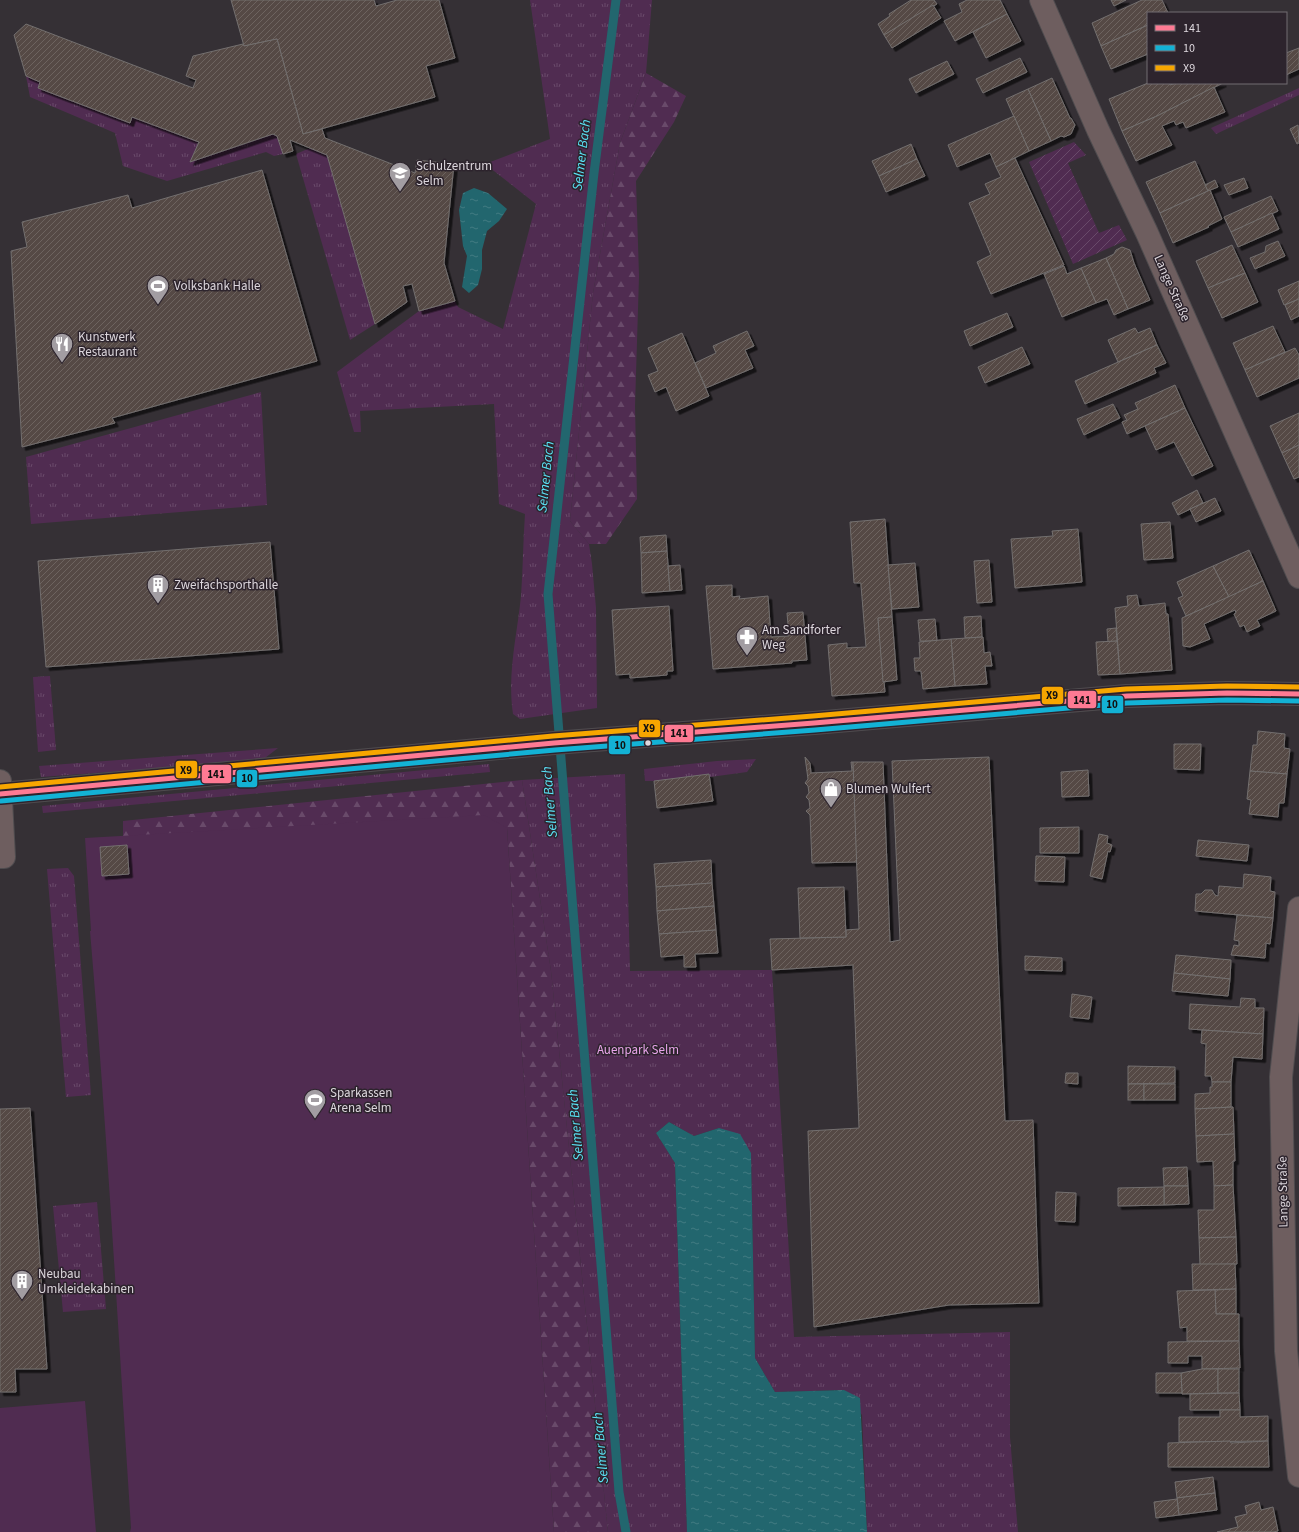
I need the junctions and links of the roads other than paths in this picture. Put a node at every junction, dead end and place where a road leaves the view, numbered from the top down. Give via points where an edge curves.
1 (1042, 0) edge
2 (1299, 577) edge
3 (1299, 694) edge
4 (0, 789) edge
5 (0, 857) edge
6 (1299, 908) edge
7 (1299, 1476) edge

1 - 2 street, Lange Straße
3 - 4 street via 1128,696
4 - 5 street via 4,857
6 - 7 street, Lange Straße via 1281,1077 1286,1351

